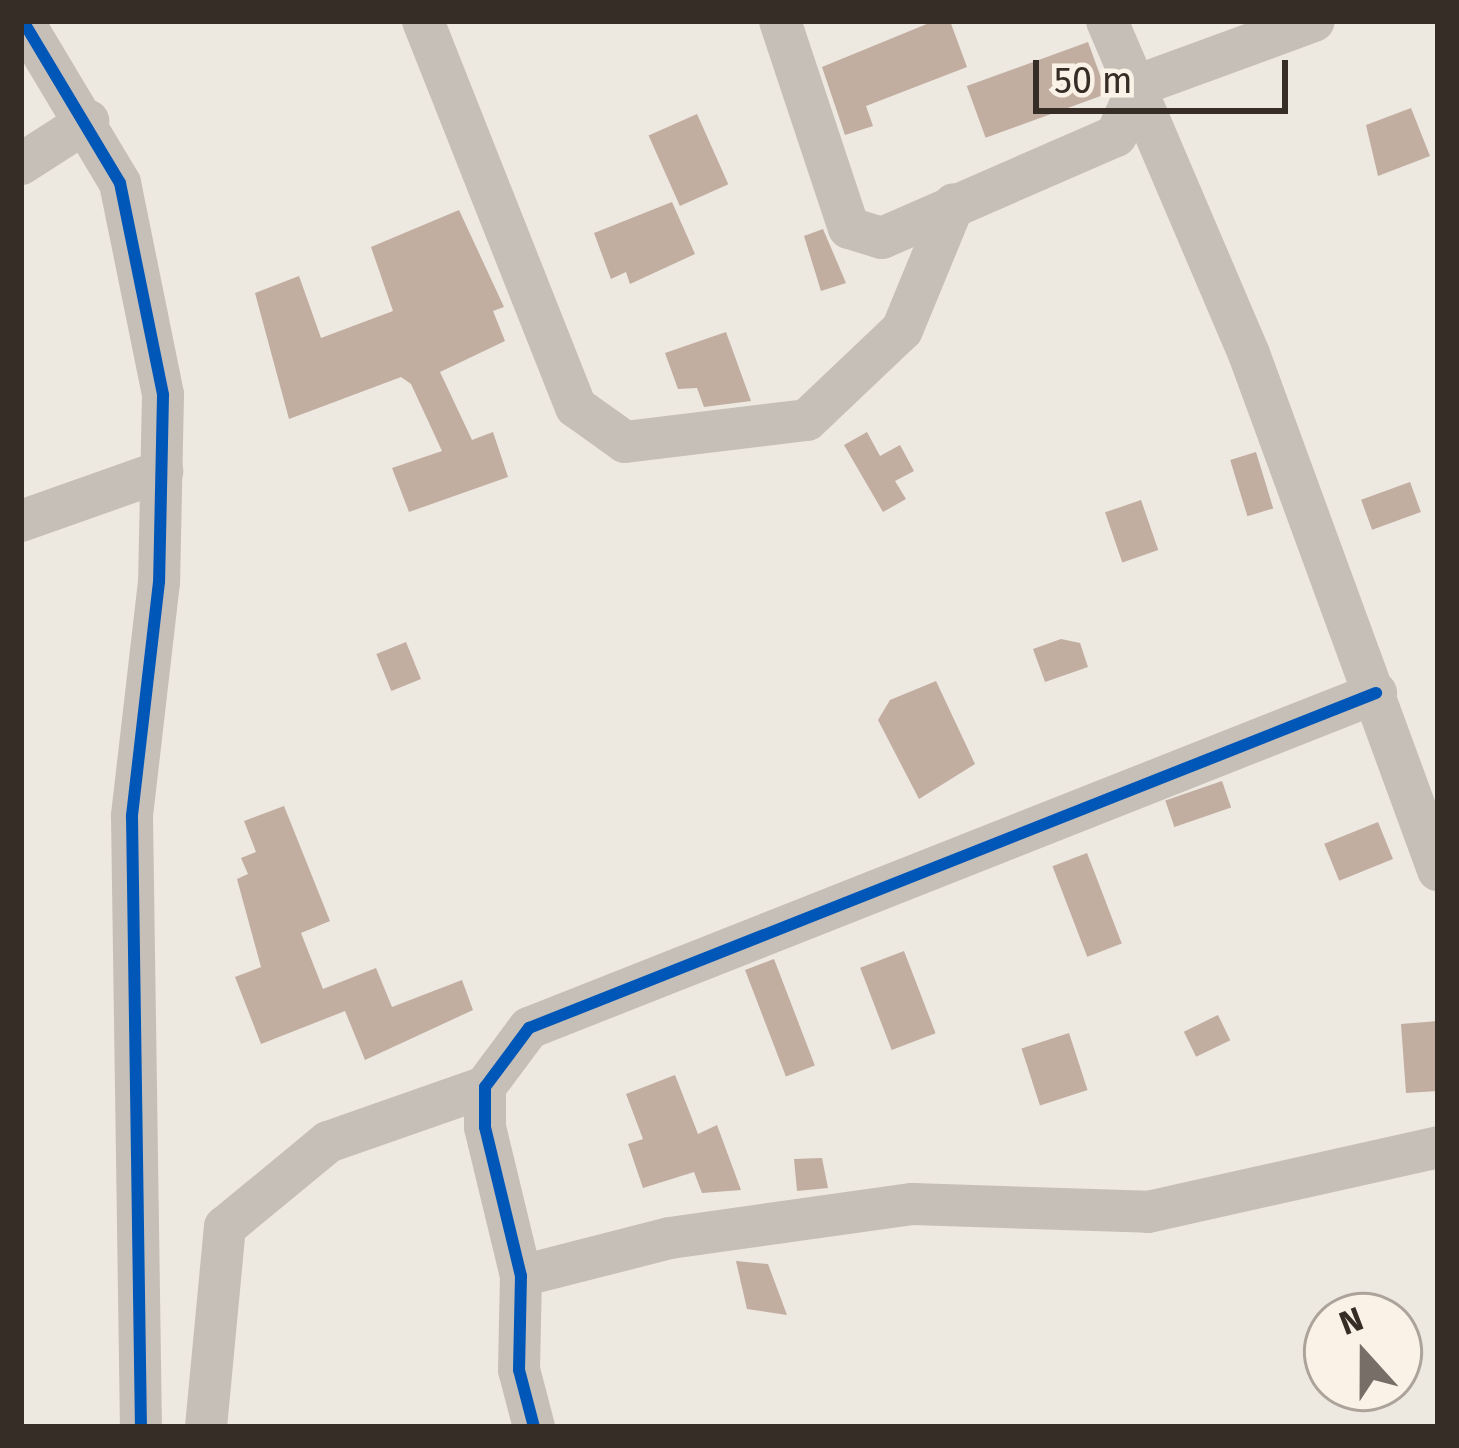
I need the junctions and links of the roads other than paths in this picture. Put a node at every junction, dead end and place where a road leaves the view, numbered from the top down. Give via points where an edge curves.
1 (23, 21) edge
2 (424, 21) edge
3 (780, 21) edge
4 (1107, 21) edge
5 (1314, 21) edge
6 (1139, 86) junction
7 (88, 121) junction
8 (21, 164) edge
9 (955, 204) junction
10 (162, 472) junction
11 (21, 521) edge
12 (1376, 693) junction
13 (1438, 870) edge
14 (485, 1087) junction
15 (1438, 1147) edge
16 (521, 1276) junction
17 (142, 1427) edge
18 (206, 1427) edge
19 (534, 1427) edge

1 - 7 street
2 - 9 street via 576,407 625,442 808,420 902,330
3 - 9 street via 849,228 882,238
4 - 6 street
5 - 6 street
6 - 9 street via 1116,136
6 - 12 street
7 - 8 street
7 - 10 street via 120,183 150,297
10 - 11 street
10 - 17 street via 132,816
12 - 13 street
12 - 14 street via 529,1028
14 - 16 street
14 - 18 street via 328,1142 225,1227
15 - 16 street via 1148,1212 913,1204 670,1238
16 - 19 street via 519,1370

